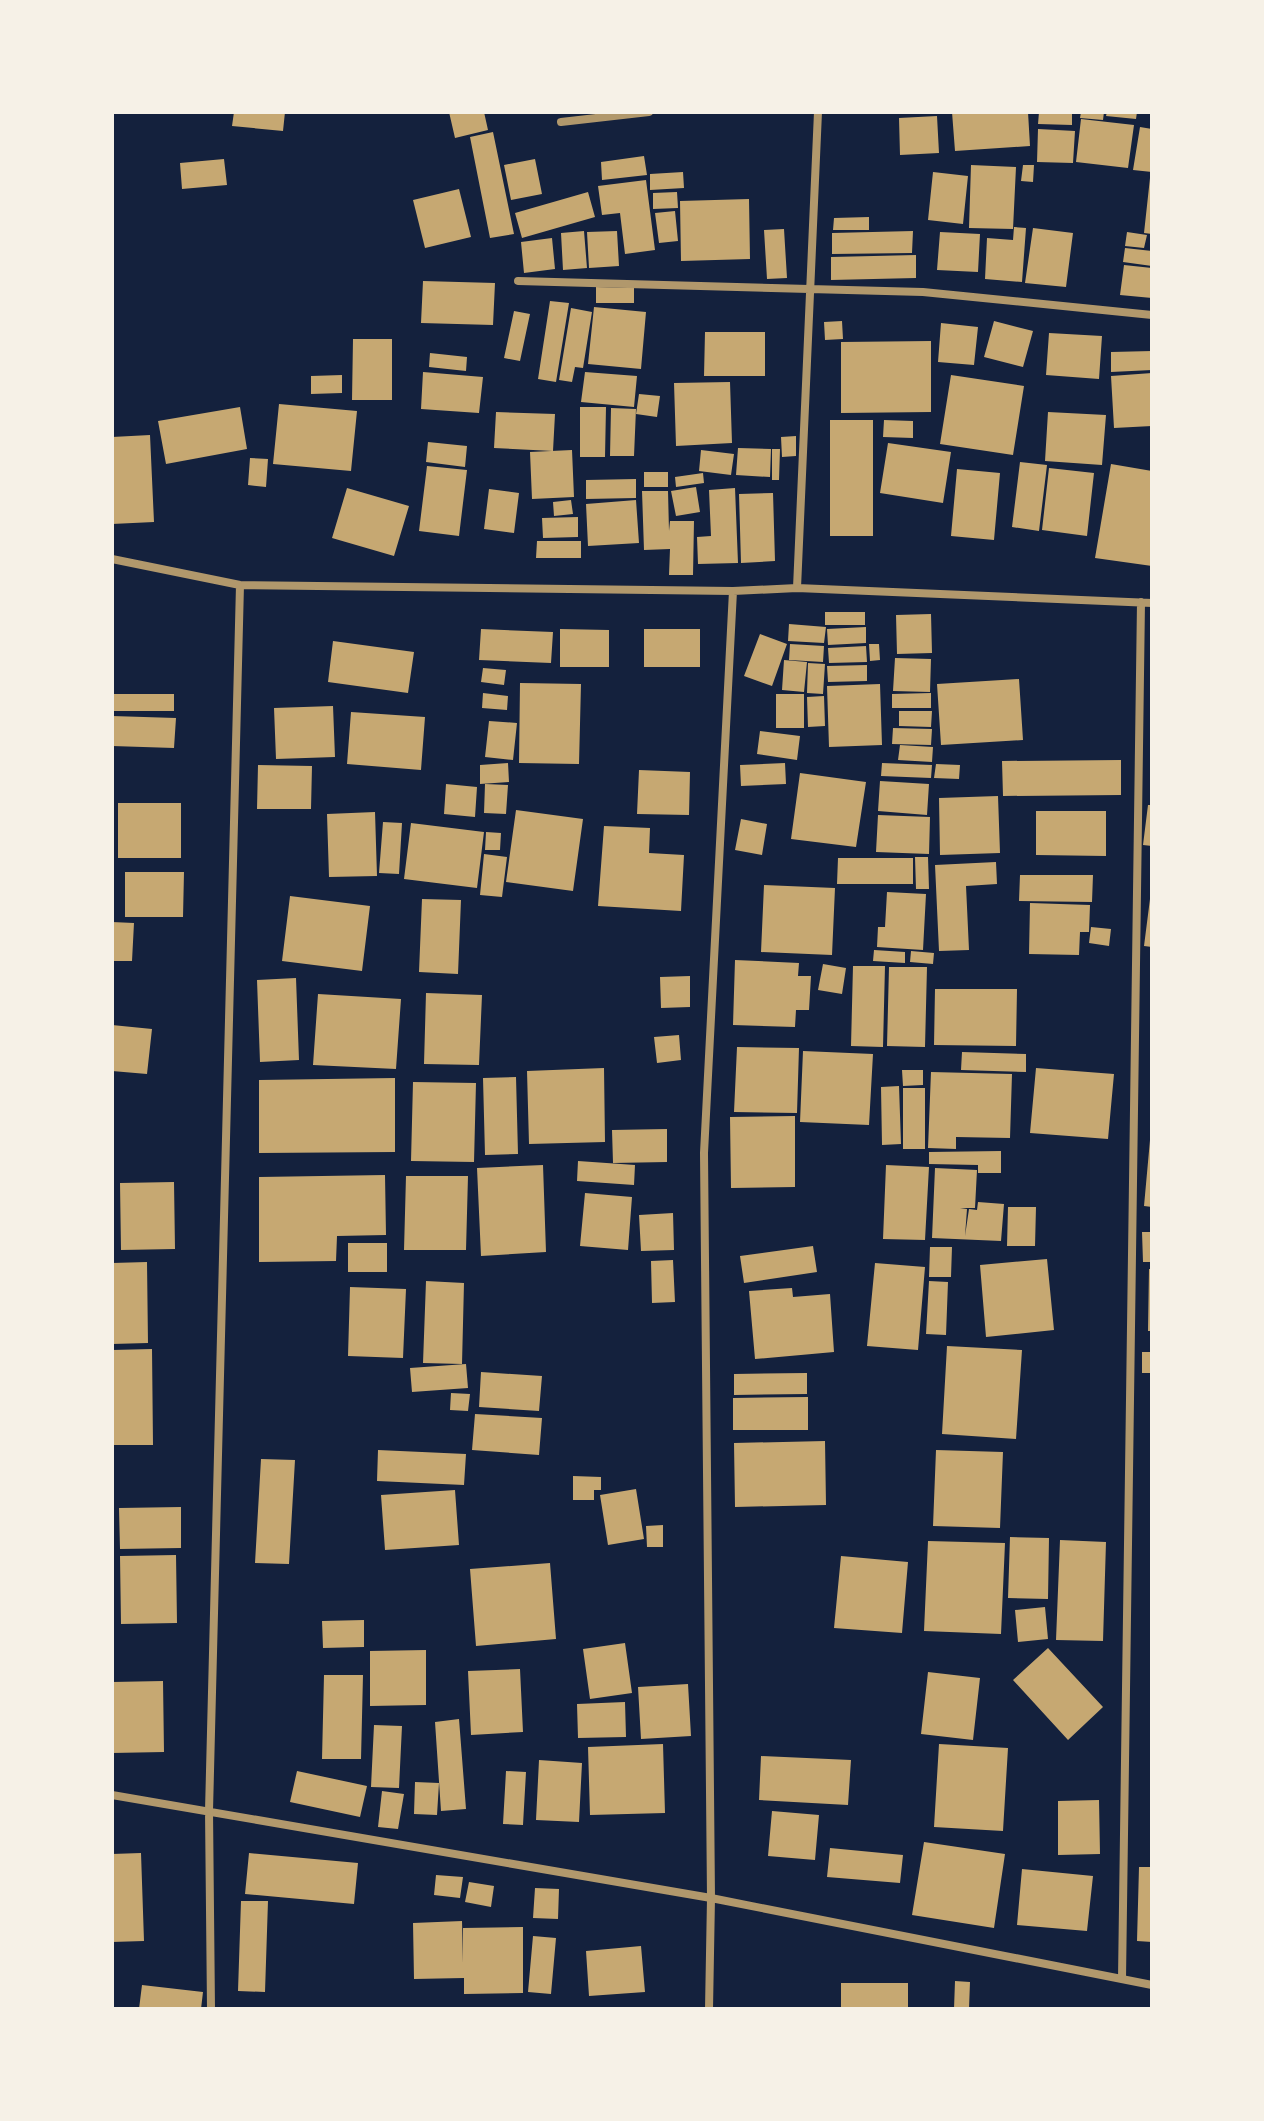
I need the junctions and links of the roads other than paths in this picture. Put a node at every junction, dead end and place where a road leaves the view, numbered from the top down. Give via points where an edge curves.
1 (649, 112) edge
2 (818, 112) edge
3 (561, 122) dead end
4 (518, 281) dead end
5 (809, 288) junction
6 (1152, 315) edge
7 (112, 559) edge
8 (240, 585) junction
9 (797, 588) junction
10 (733, 591) junction
11 (1141, 602) junction
12 (1152, 603) edge
13 (112, 1795) edge
14 (209, 1811) junction
15 (711, 1898) junction
16 (1122, 1979) junction
17 (1152, 1985) edge
18 (211, 2009) edge
19 (709, 2009) edge

1 - 3 street
2 - 5 street
4 - 5 street
5 - 6 street via 923,292
5 - 9 street
7 - 8 street
8 - 10 street
8 - 14 street
9 - 10 street
9 - 11 street
10 - 15 street via 704,1153
11 - 12 street
11 - 16 street
13 - 14 street
14 - 15 street
14 - 18 street
15 - 16 street
15 - 19 street
16 - 17 street

